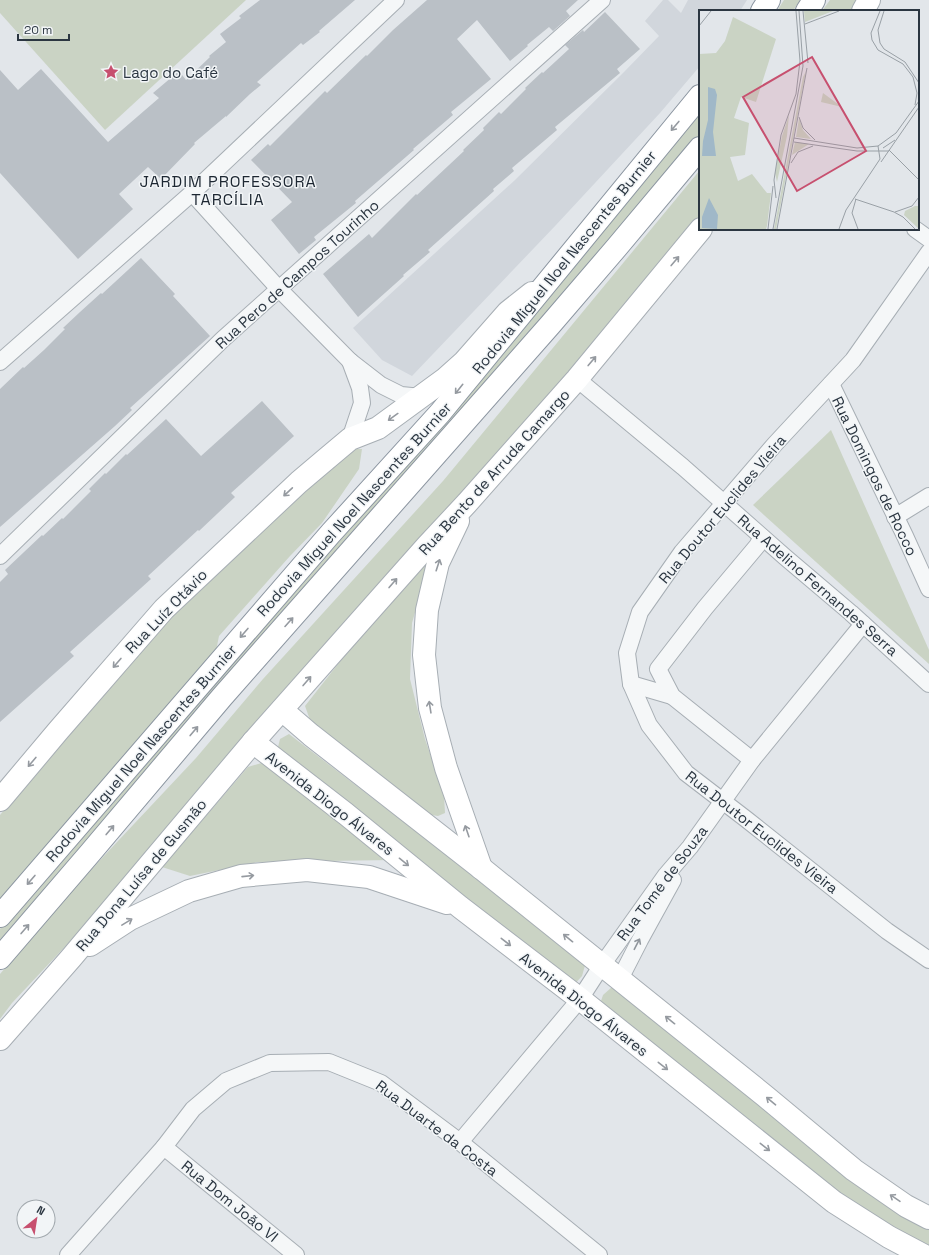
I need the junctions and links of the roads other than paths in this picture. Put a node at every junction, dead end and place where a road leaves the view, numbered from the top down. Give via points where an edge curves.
1 (396, 0) edge
2 (602, 0) edge
3 (770, 0) edge
4 (814, 0) edge
5 (869, 0) edge
6 (763, 10) edge
7 (808, 10) edge
8 (864, 10) edge
9 (699, 97) edge
10 (699, 150) edge
11 (192, 193) junction
12 (700, 230) edge
13 (916, 230) edge
14 (929, 239) edge
15 (929, 252) edge
16 (548, 281) junction
17 (279, 289) junction
18 (350, 361) junction
19 (0, 362) edge
20 (577, 379) junction
21 (831, 384) junction
22 (422, 397) junction
23 (350, 440) junction
24 (929, 496) edge
25 (467, 503) junction
26 (724, 503) junction
27 (895, 517) junction
28 (762, 537) junction
29 (0, 556) edge
30 (929, 589) edge
31 (863, 624) junction
32 (631, 684) junction
33 (929, 684) edge
34 (672, 696) junction
35 (282, 710) junction
36 (253, 742) junction
37 (752, 760) junction
38 (0, 800) edge
39 (723, 802) junction
40 (690, 847) junction
41 (480, 868) junction
42 (460, 907) junction
43 (0, 916) edge
44 (0, 958) edge
45 (71, 958) junction
46 (929, 960) edge
47 (602, 965) junction
48 (620, 979) junction
49 (580, 999) junction
50 (0, 1039) edge
51 (460, 1142) junction
52 (164, 1147) junction
53 (929, 1218) edge
54 (68, 1255) edge
55 (296, 1255) edge
56 (599, 1255) edge
57 (923, 1255) edge

1 - 11 street
2 - 17 street, Rua Pero de Campos Tourinho
3 - 6 main road
4 - 7 main road
5 - 8 main road
9 -> 16 main road, Rodovia Miguel Noel Nascentes Burnier
44 -> 10 main road, Rodovia Miguel Noel Nascentes Burnier via 222,697 550,325
11 - 17 street
11 - 19 street
20 -> 12 main road, Rua Bento de Arruda Camargo
13 - 14 street
15 - 21 street, Rua Doutor Euclides Vieira via 853,360
16 - 22 main road, Rua Luíz Otávio via 508,312 464,362
16 -> 43 main road, Rodovia Miguel Noel Nascentes Burnier via 440,413 326,539
17 - 18 street
17 - 29 street, Rua Pero de Campos Tourinho via 223,339
18 - 22 street via 381,385 401,395
18 - 23 street via 360,388 362,403
20 - 25 main road, Rua Bento de Arruda Camargo
20 - 26 street, Rua Adelino Fernandes Serra
21 - 26 street, Rua Doutor Euclides Vieira
21 - 27 street, Rua Domingos de Rocco
22 -> 23 main road, Rua Luíz Otávio via 378,428
23 -> 38 main road, Rua Luíz Otávio via 299,482 164,609
24 - 27 street
35 -> 25 main road, Rua Bento de Arruda Camargo
41 -> 25 main road via 446,768 430,708 424,655 427,610 438,563
26 - 28 street, Rua Adelino Fernandes Serra
26 - 32 street, Rua Doutor Euclides Vieira via 682,552 640,612 627,653
27 - 30 street, Rua Domingos de Rocco
28 - 31 street, Rua Adelino Fernandes Serra
28 - 34 street via 658,668
31 - 33 street, Rua Adelino Fernandes Serra
31 - 37 street, Rua Tomé de Souza
32 - 34 street
32 - 39 street, Rua Doutor Euclides Vieira via 649,725 686,773
34 - 37 street
35 - 36 main road, Rua Dona Luísa de Gusmão
35 - 41 main road
36 -> 42 main road, Avenida Diogo Álvares
36 - 45 main road, Rua Dona Luísa de Gusmão
37 - 39 street, Rua Tomé de Souza
39 - 40 street, Rua Tomé de Souza
39 - 46 street, Rua Doutor Euclides Vieira via 887,931
40 - 47 street, Rua Tomé de Souza via 666,874
48 -> 40 street
47 -> 41 main road
45 -> 42 main road via 130,919 189,891 241,876 307,870 368,876
42 -> 49 main road, Avenida Diogo Álvares
45 - 50 main road, Rua Dona Luísa de Gusmão
47 - 48 main road
47 - 49 street, Rua Tomé de Souza
53 -> 48 main road via 906,1206 854,1170
49 - 51 street, Rua Tomé de Souza
49 -> 57 main road, Avenida Diogo Álvares via 834,1202
51 - 52 street, Rua Duarte da Costa via 381,1083 329,1062 270,1063 226,1081 193,1109
51 - 56 street, Rua Duarte da Costa
52 - 54 street, Rua Duarte da Costa
52 - 55 street, Rua Dom João VI

